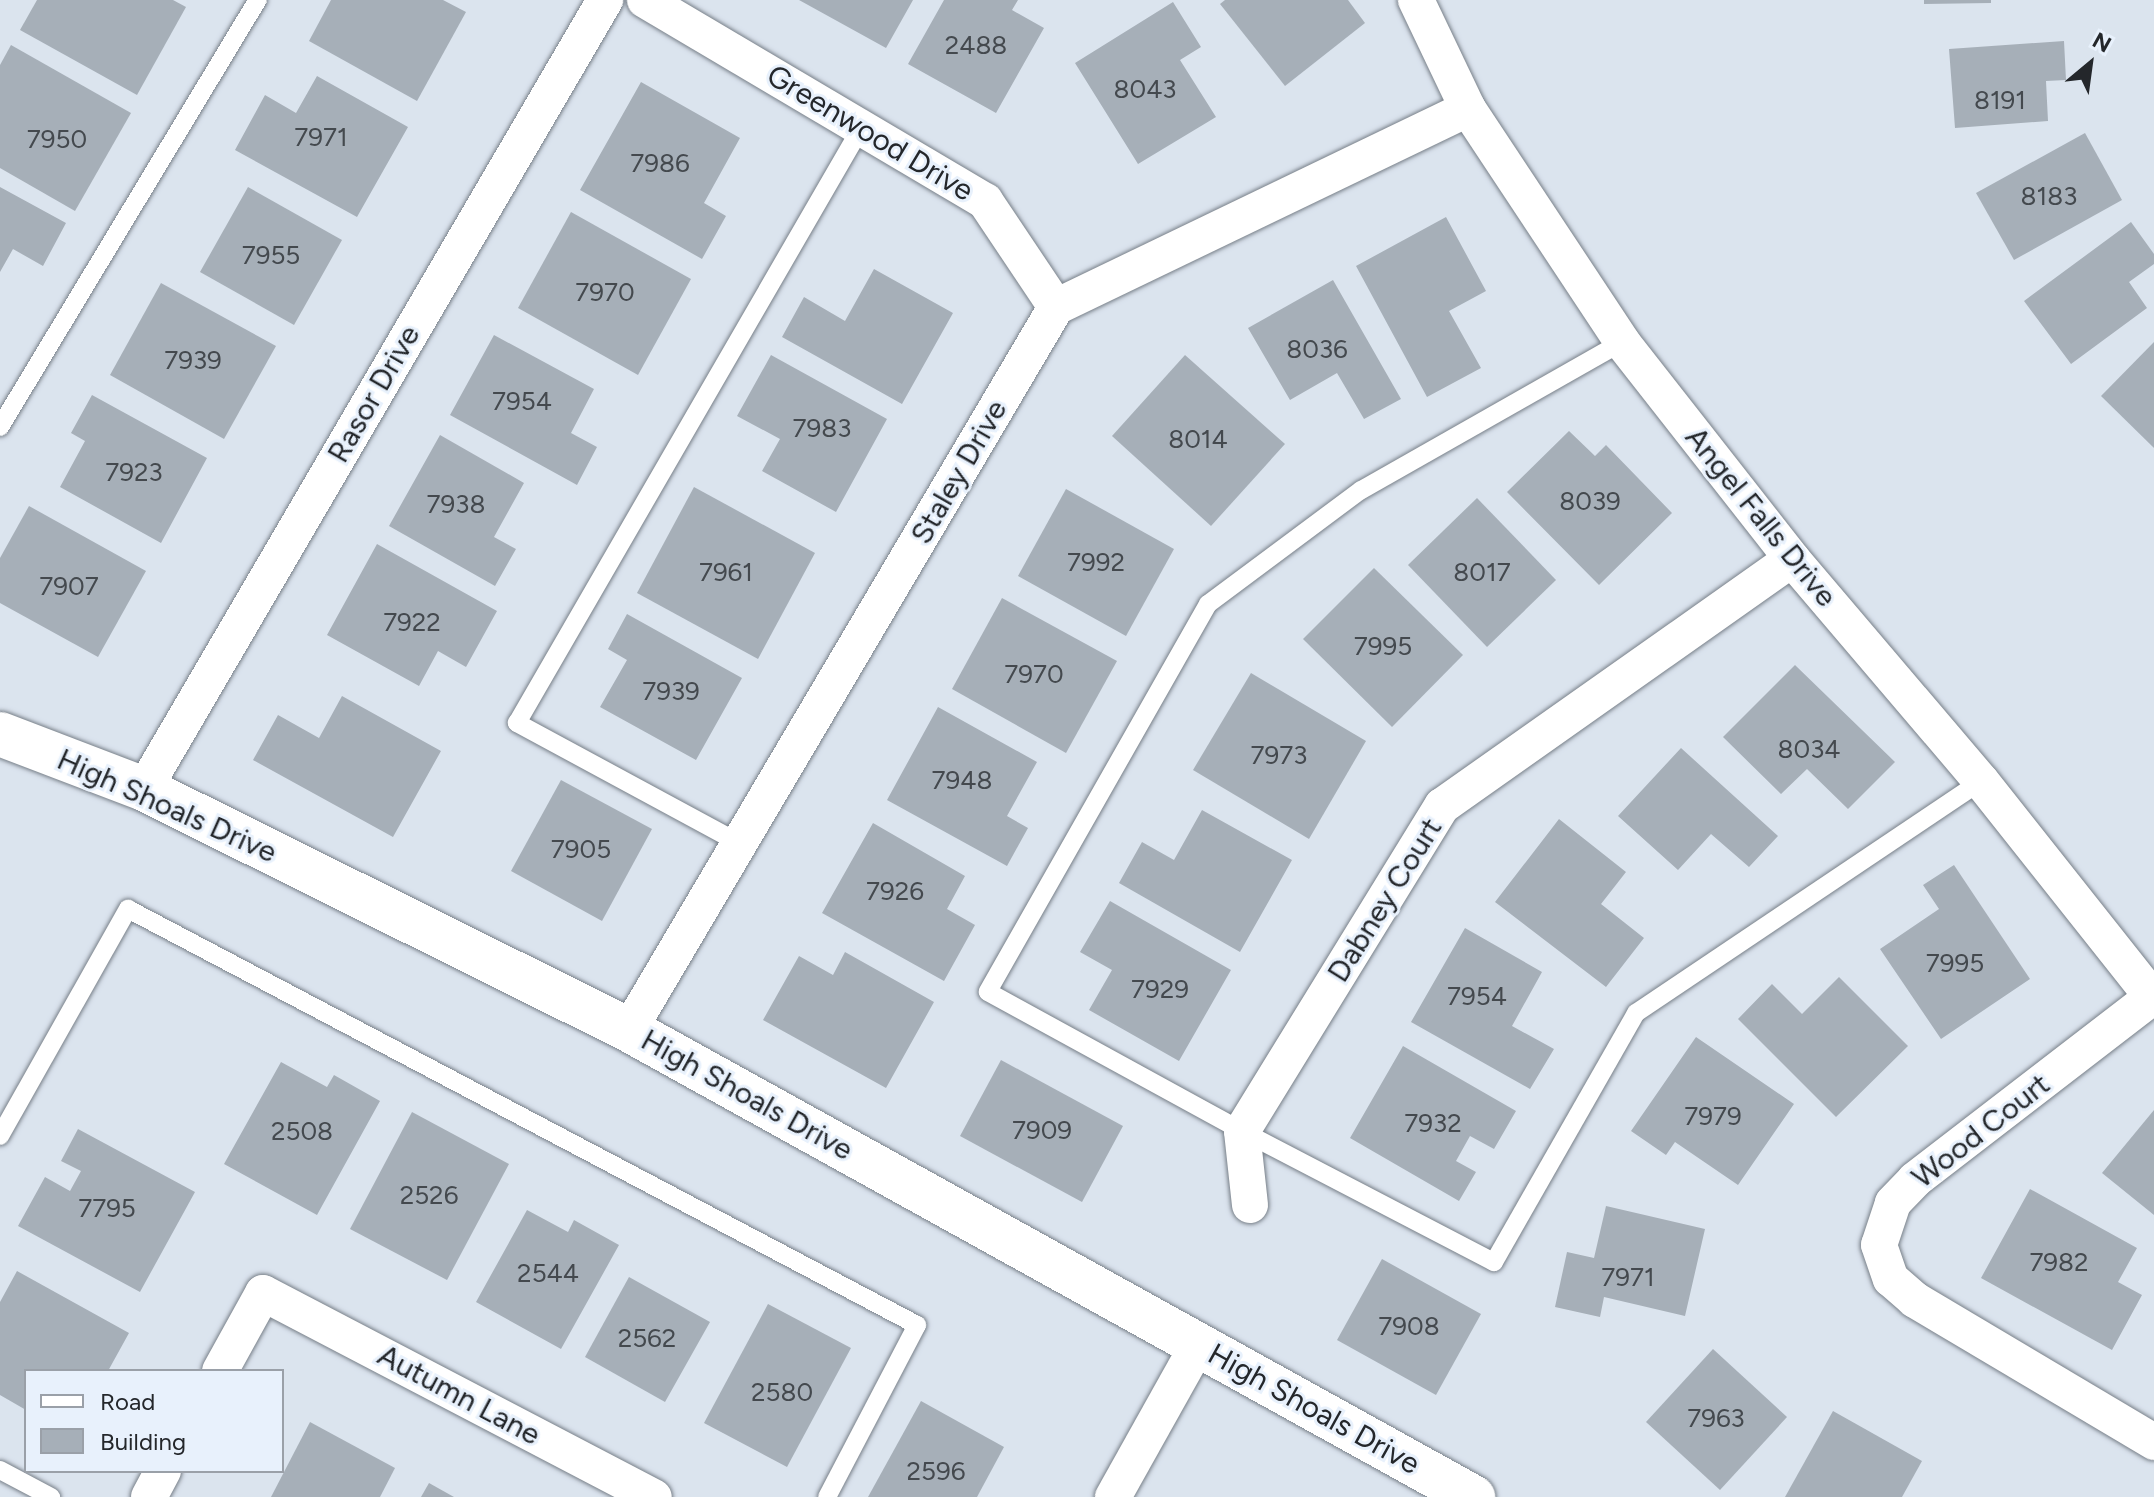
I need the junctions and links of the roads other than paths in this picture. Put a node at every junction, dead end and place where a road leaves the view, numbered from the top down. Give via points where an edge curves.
1 (258, 0) edge
2 (605, 0) edge
3 (645, 0) edge
4 (1416, 0) edge
5 (1468, 109) junction
6 (861, 128) junction
7 (1056, 307) junction
8 (1622, 342) junction
9 (0, 427) edge
10 (1792, 559) junction
11 (0, 734) edge
12 (1981, 781) junction
13 (144, 789) junction
14 (741, 844) junction
15 (2153, 998) edge
16 (629, 1030) junction
17 (1242, 1131) junction
18 (0, 1136) edge
19 (1250, 1205) dead end
20 (1198, 1345) junction
21 (221, 1369) edge
22 (2154, 1442) edge
23 (0, 1470) edge
24 (162, 1473) edge
25 (51, 1497) edge
26 (149, 1497) edge
27 (654, 1497) edge
28 (827, 1497) edge
29 (1113, 1497) edge
30 (1473, 1497) edge

1 - 9 lane
2 - 13 street, Rasor Drive
3 - 6 street, Greenwood Drive
4 - 5 street, Angel Falls Drive
5 - 7 street
5 - 8 street, Angel Falls Drive
6 - 7 street, Greenwood Drive via 985,201
6 - 14 lane via 517,723
7 - 14 street, Staley Drive
8 - 10 street, Angel Falls Drive
8 - 17 lane via 1361,490 1208,604 988,992
10 - 12 street, Angel Falls Drive
10 - 17 street, Dabney Court via 1442,806
11 - 13 street, High Shoals Drive
12 - 15 street, Angel Falls Drive
12 - 17 lane via 1636,1013 1494,1262
13 - 16 street, High Shoals Drive
14 - 16 street, Staley Drive
15 - 22 street, Wood Court via 1915,1180 1893,1203 1879,1245 1891,1279 1915,1300
16 - 20 street, High Shoals Drive
17 - 19 street
18 - 28 lane via 128,909 917,1325
20 - 29 street
20 - 30 street, High Shoals Drive
21 - 27 street, Autumn Lane via 263,1293
23 - 25 lane
24 - 26 street

